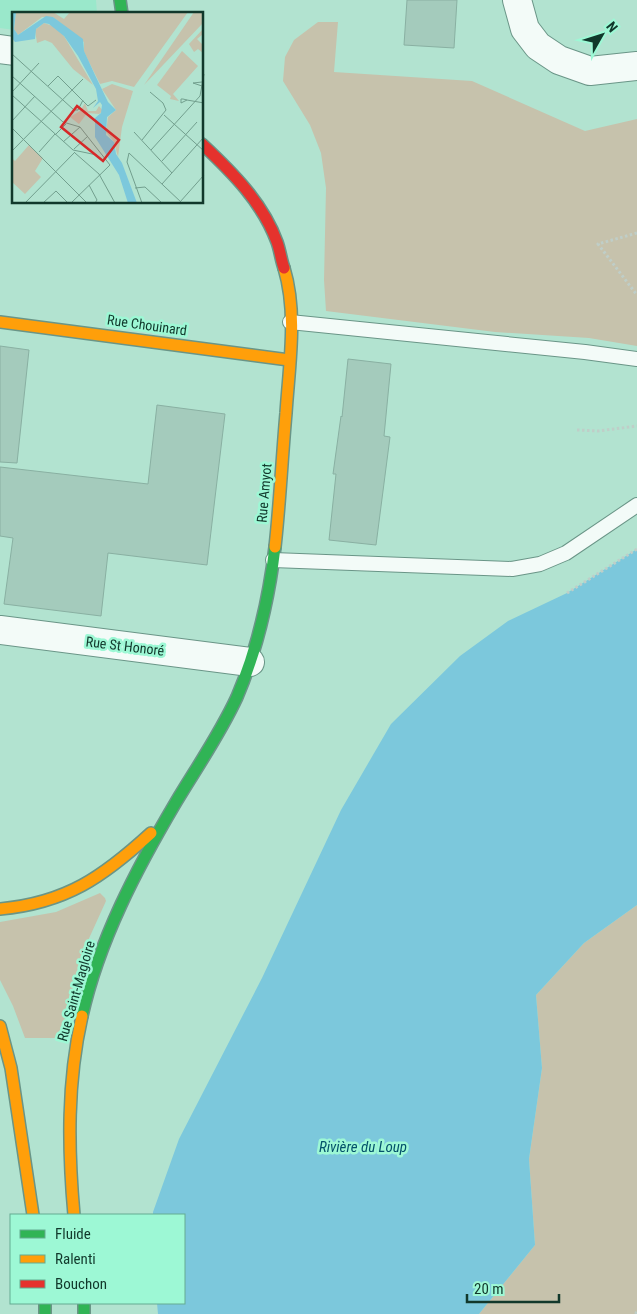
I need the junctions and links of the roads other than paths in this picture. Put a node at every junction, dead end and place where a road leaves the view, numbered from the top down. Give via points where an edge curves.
1 (517, 0) edge
2 (637, 66) edge
3 (204, 146) edge
4 (0, 322) edge
5 (290, 322) junction
6 (637, 359) edge
7 (289, 360) junction
8 (637, 505) edge
9 (273, 560) junction
10 (0, 630) edge
11 (250, 662) junction
12 (168, 815) junction
13 (152, 846) joint
14 (0, 909) edge
15 (0, 1026) edge
16 (34, 1214) edge
17 (74, 1214) edge

1 - 2 street via 525,29 538,46 558,60 590,71
3 - 5 main road, Rue Amyot via 253,199 277,239 289,288
4 - 7 main road, Rue Chouinard
5 - 6 lane
5 - 7 main road, Rue Amyot
7 - 9 main road, Rue Amyot
8 - 9 lane via 566,553 540,564 512,569
9 - 11 main road, Rue Amyot via 263,616
10 - 11 street, Rue St Honoré
11 - 12 main road, Rue Amyot via 223,724
12 - 13 main road, Rue Amyot
12 - 14 main road via 126,856 91,882 51,900
13 - 17 main road, Rue Saint-Magloire via 108,937 81,1016 69,1107 69,1165
15 - 16 main road via 11,1068

